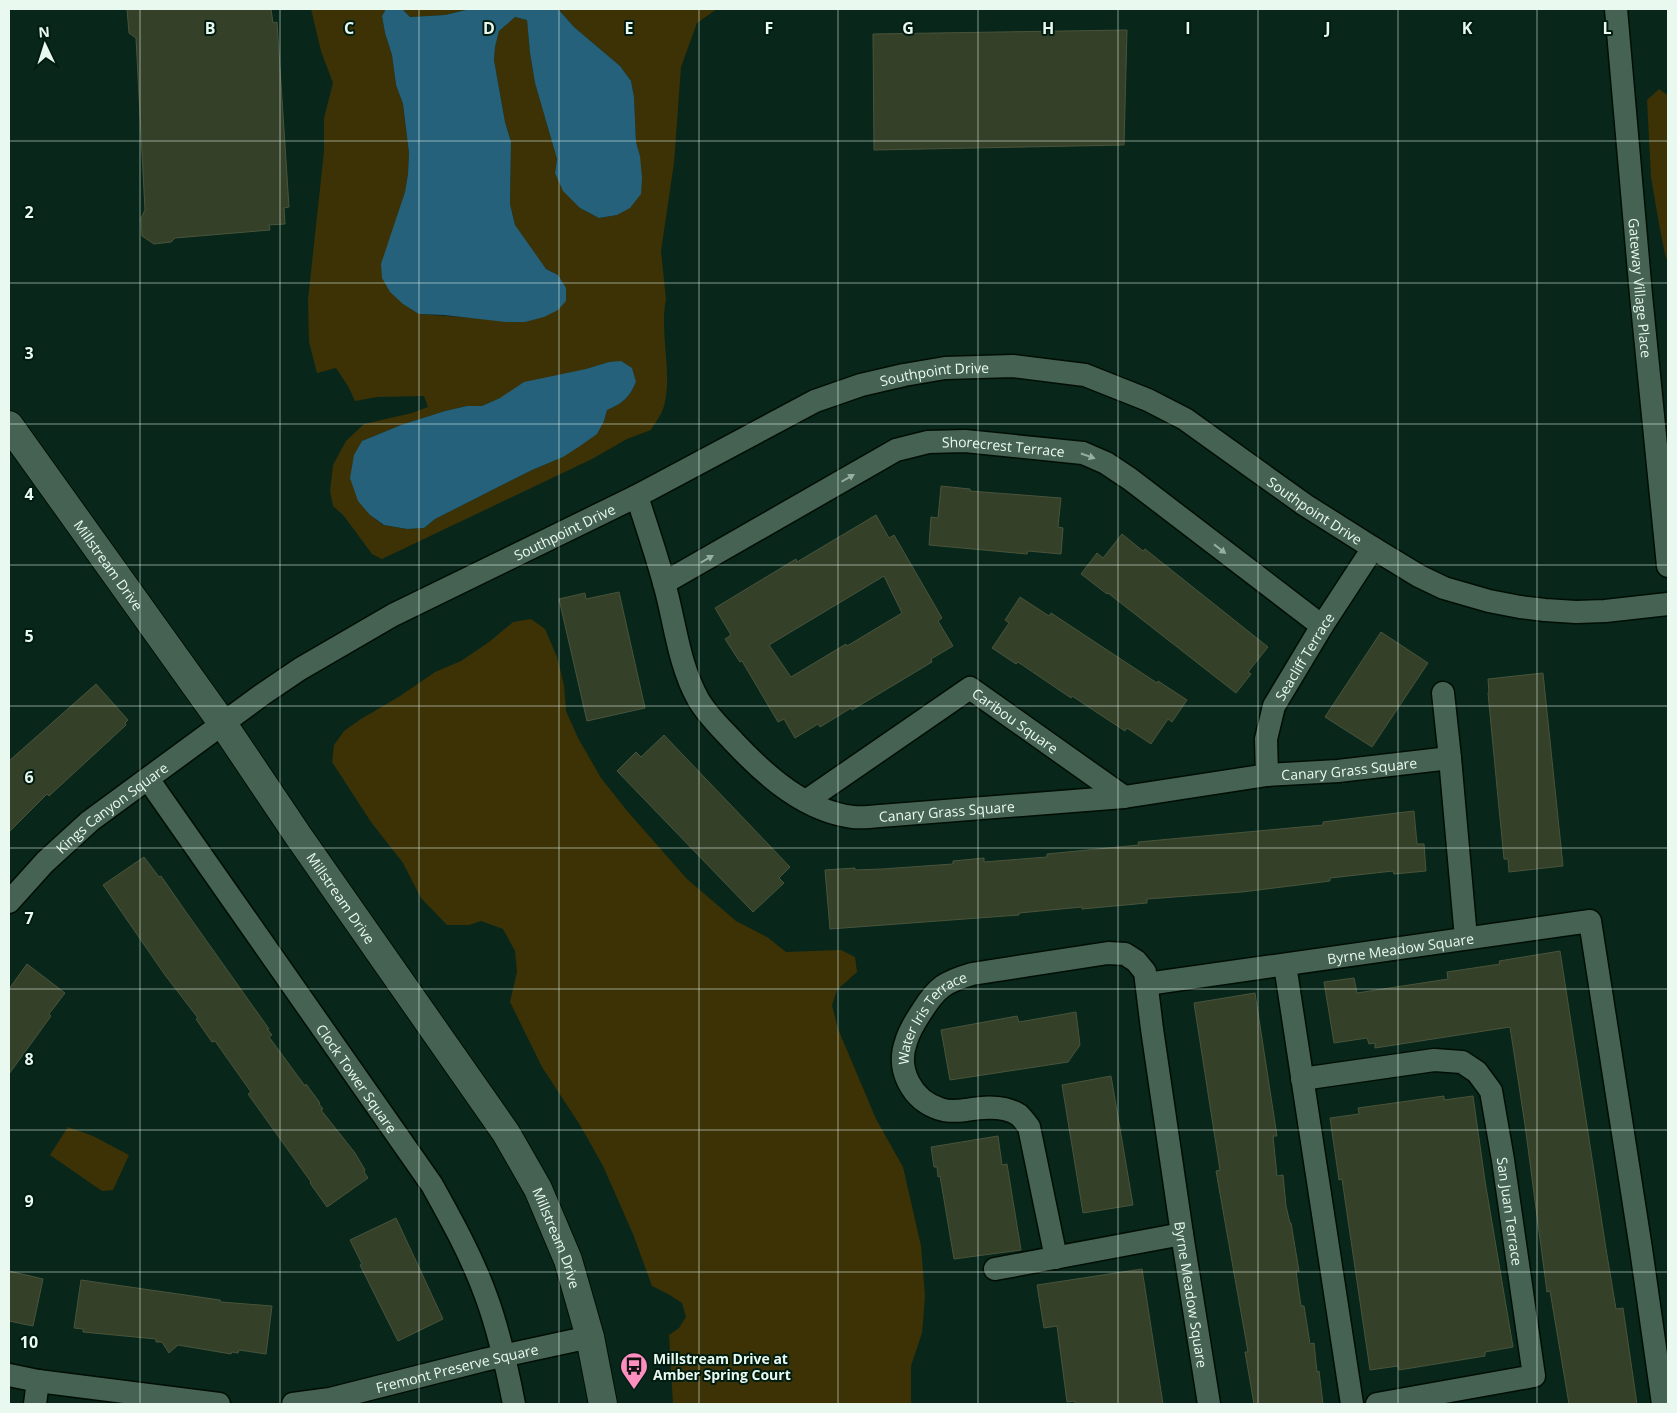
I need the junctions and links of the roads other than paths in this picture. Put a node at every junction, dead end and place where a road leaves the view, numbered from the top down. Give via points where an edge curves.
1 (1616, 9) edge
2 (9, 426) edge
3 (637, 496) junction
4 (1372, 548) junction
5 (1668, 566) edge
6 (664, 583) junction
7 (1668, 604) edge
8 (1322, 626) junction
9 (1443, 693) dead end
10 (223, 724) junction
11 (1450, 758) junction
12 (1267, 775) junction
13 (148, 779) junction
14 (1124, 797) junction
15 (806, 801) junction
16 (9, 902) edge
17 (1466, 938) junction
18 (1284, 965) junction
19 (1146, 984) junction
20 (1302, 1079) junction
21 (1182, 1234) junction
22 (1056, 1258) junction
23 (995, 1269) dead end
24 (590, 1337) junction
25 (505, 1355) junction
26 (9, 1375) edge
27 (38, 1381) junction
28 (117, 1398) edge
29 (35, 1404) edge
30 (219, 1404) edge
31 (293, 1404) edge
32 (514, 1404) edge
33 (603, 1404) edge
34 (1209, 1404) edge
35 (1352, 1404) edge
36 (1377, 1404) edge
37 (1664, 1404) edge

1 - 5 street, Gateway Village Place
2 - 10 street, Millstream Drive
3 - 4 street, Southpoint Drive via 815,401 860,385 945,368 1013,366 1085,375 1148,400 1185,419 1305,505
3 - 6 street, Canary Grass Square
3 - 10 street, Southpoint Drive via 393,616 300,668
4 - 7 street, Southpoint Drive via 1444,588 1520,607 1576,612
4 - 8 street, Seacliff Terrace
6 -> 8 street, Shorecrest Terrace via 896,450 928,442 965,441 1084,453 1106,463
6 - 15 street, Canary Grass Square via 677,643 689,678 709,716 770,778
8 - 12 street, Seacliff Terrace via 1274,706 1266,738
9 - 11 street
10 - 13 street, Kings Canyon Square
10 - 24 street, Millstream Drive via 506,1133 538,1189 568,1260
11 - 12 street, Canary Grass Square via 1338,771
11 - 17 street
12 - 14 street, Canary Grass Square
13 - 16 street, Kings Canyon Square via 90,821 45,862
13 - 25 street, Clock Tower Square via 432,1185 462,1239 486,1296
14 - 15 street, Canary Grass Square via 854,817
14 - 15 street, Caribou Square via 970,688
17 - 18 street, Byrne Meadow Square
17 - 37 street, Byrne Meadow Square via 1590,921
18 - 19 street, Byrne Meadow Square
18 - 20 street
19 - 21 street, Byrne Meadow Square
19 - 22 street, Water Iris Terrace via 1145,972 1136,961 1125,954 1108,953 972,974 953,979 940,987 921,1012 906,1042 903,1059 906,1077 924,1102 941,1110 1006,1109 1029,1127
20 - 35 street
20 - 36 street, San Juan Terrace via 1434,1060 1462,1062 1477,1072 1491,1091 1534,1376
21 - 22 street
21 - 34 street, Byrne Meadow Square
22 - 23 street
24 - 25 street, Fremont Preserve Square
24 - 33 street, Millstream Drive
25 - 31 street, Fremont Preserve Square via 330,1399
25 - 32 street, Clock Tower Square
26 - 27 street
27 - 28 street
27 - 29 street
28 - 30 street

